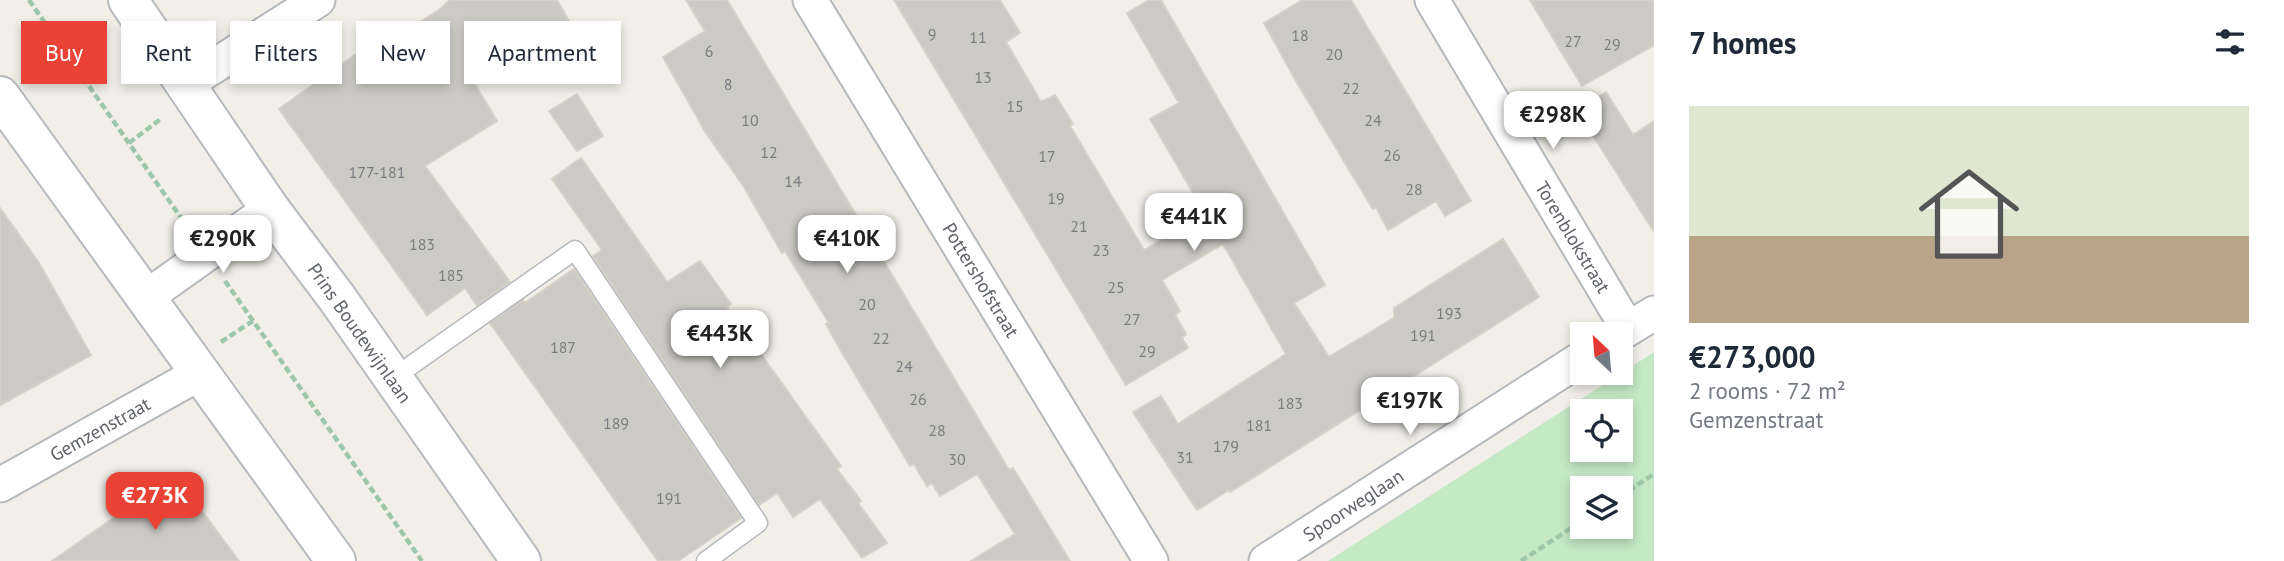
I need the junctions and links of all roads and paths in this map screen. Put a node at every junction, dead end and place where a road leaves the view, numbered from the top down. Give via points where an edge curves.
1 (128, 0) edge
2 (318, 0) edge
3 (810, 0) edge
4 (1432, 0) edge
5 (142, 21) edge
6 (216, 65) edge
7 (186, 84) edge
8 (0, 96) edge
9 (271, 209) junction
10 (145, 298) junction
11 (1634, 325) edge
12 (1570, 366) edge
13 (200, 373) junction
14 (393, 379) junction
15 (1654, 474) edge
16 (0, 485) edge
17 (1633, 488) edge
18 (1570, 530) edge
19 (336, 561) edge
20 (521, 561) edge
21 (706, 561) edge
22 (1151, 561) edge
23 (1266, 561) edge
24 (1521, 561) edge

1 - 5 main road, Prins Boudewijnlaan
2 - 6 street
3 - 22 street, Pottershofstraat
4 - 11 street, Torenblokstraat
7 - 9 main road, Prins Boudewijnlaan
8 - 10 main road
9 - 10 street
9 - 14 main road, Prins Boudewijnlaan
10 - 13 main road
12 - 23 street, Spoorweglaan
13 - 16 street, Gemzenstraat
13 - 19 main road
14 - 20 main road, Prins Boudewijnlaan
14 - 21 lane via 575,250 758,523
15 - 17 path
18 - 24 path

